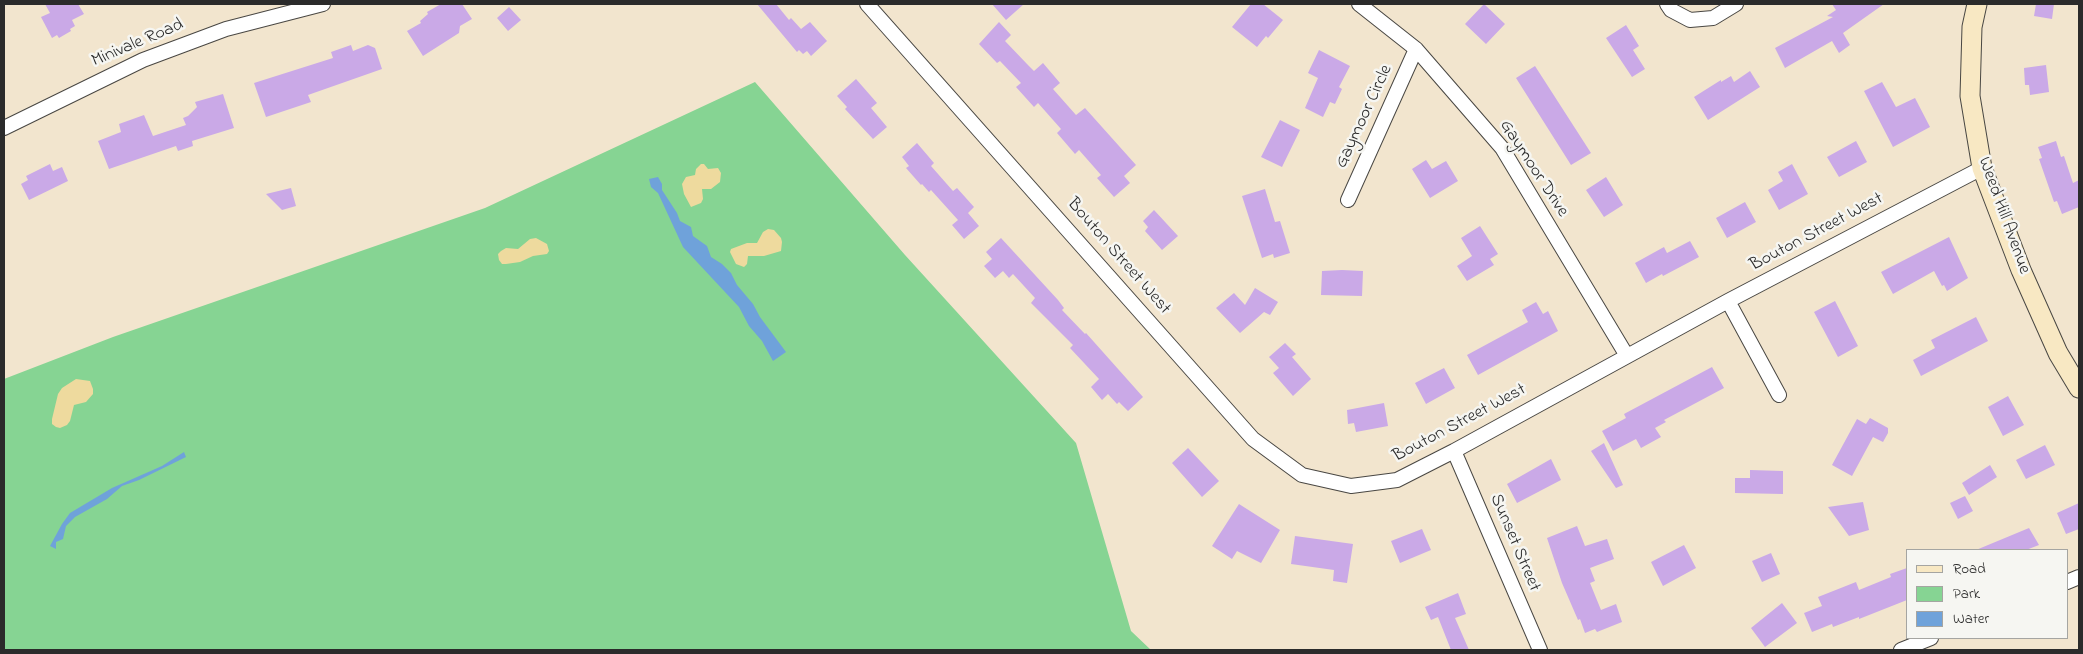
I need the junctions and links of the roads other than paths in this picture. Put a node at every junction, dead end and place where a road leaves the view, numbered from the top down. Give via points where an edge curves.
1 (323, 4) edge
2 (867, 4) edge
3 (1359, 4) edge
4 (1667, 4) edge
5 (1736, 4) edge
6 (1977, 4) edge
7 (1416, 50) junction
8 (4, 128) edge
9 (1982, 168) junction
10 (1348, 200) dead end
11 (1728, 301) junction
12 (1627, 356) junction
13 (2079, 388) edge
14 (1778, 395) dead end
15 (1454, 451) junction
16 (1928, 639) edge
17 (1540, 650) edge
18 (1901, 650) edge

1 - 8 street, Minivale Road via 226,29 143,60
2 - 15 street, Bouton Street West via 1253,439 1302,475 1351,486 1397,480
3 - 7 street, Gaymoor Drive
4 - 5 street via 1671,10 1690,20 1713,18
6 - 9 main road, Weed Hill Avenue via 1972,27 1970,96
7 - 10 street, Gaymoor Circle
7 - 12 street, Gaymoor Drive via 1502,148
9 - 11 street, Bouton Street West
9 - 13 main road, Weed Hill Avenue via 2021,270 2058,353
11 - 12 street, Bouton Street West
11 - 14 street
12 - 15 street, Bouton Street West
15 - 17 street, Sunset Street
16 - 18 street

